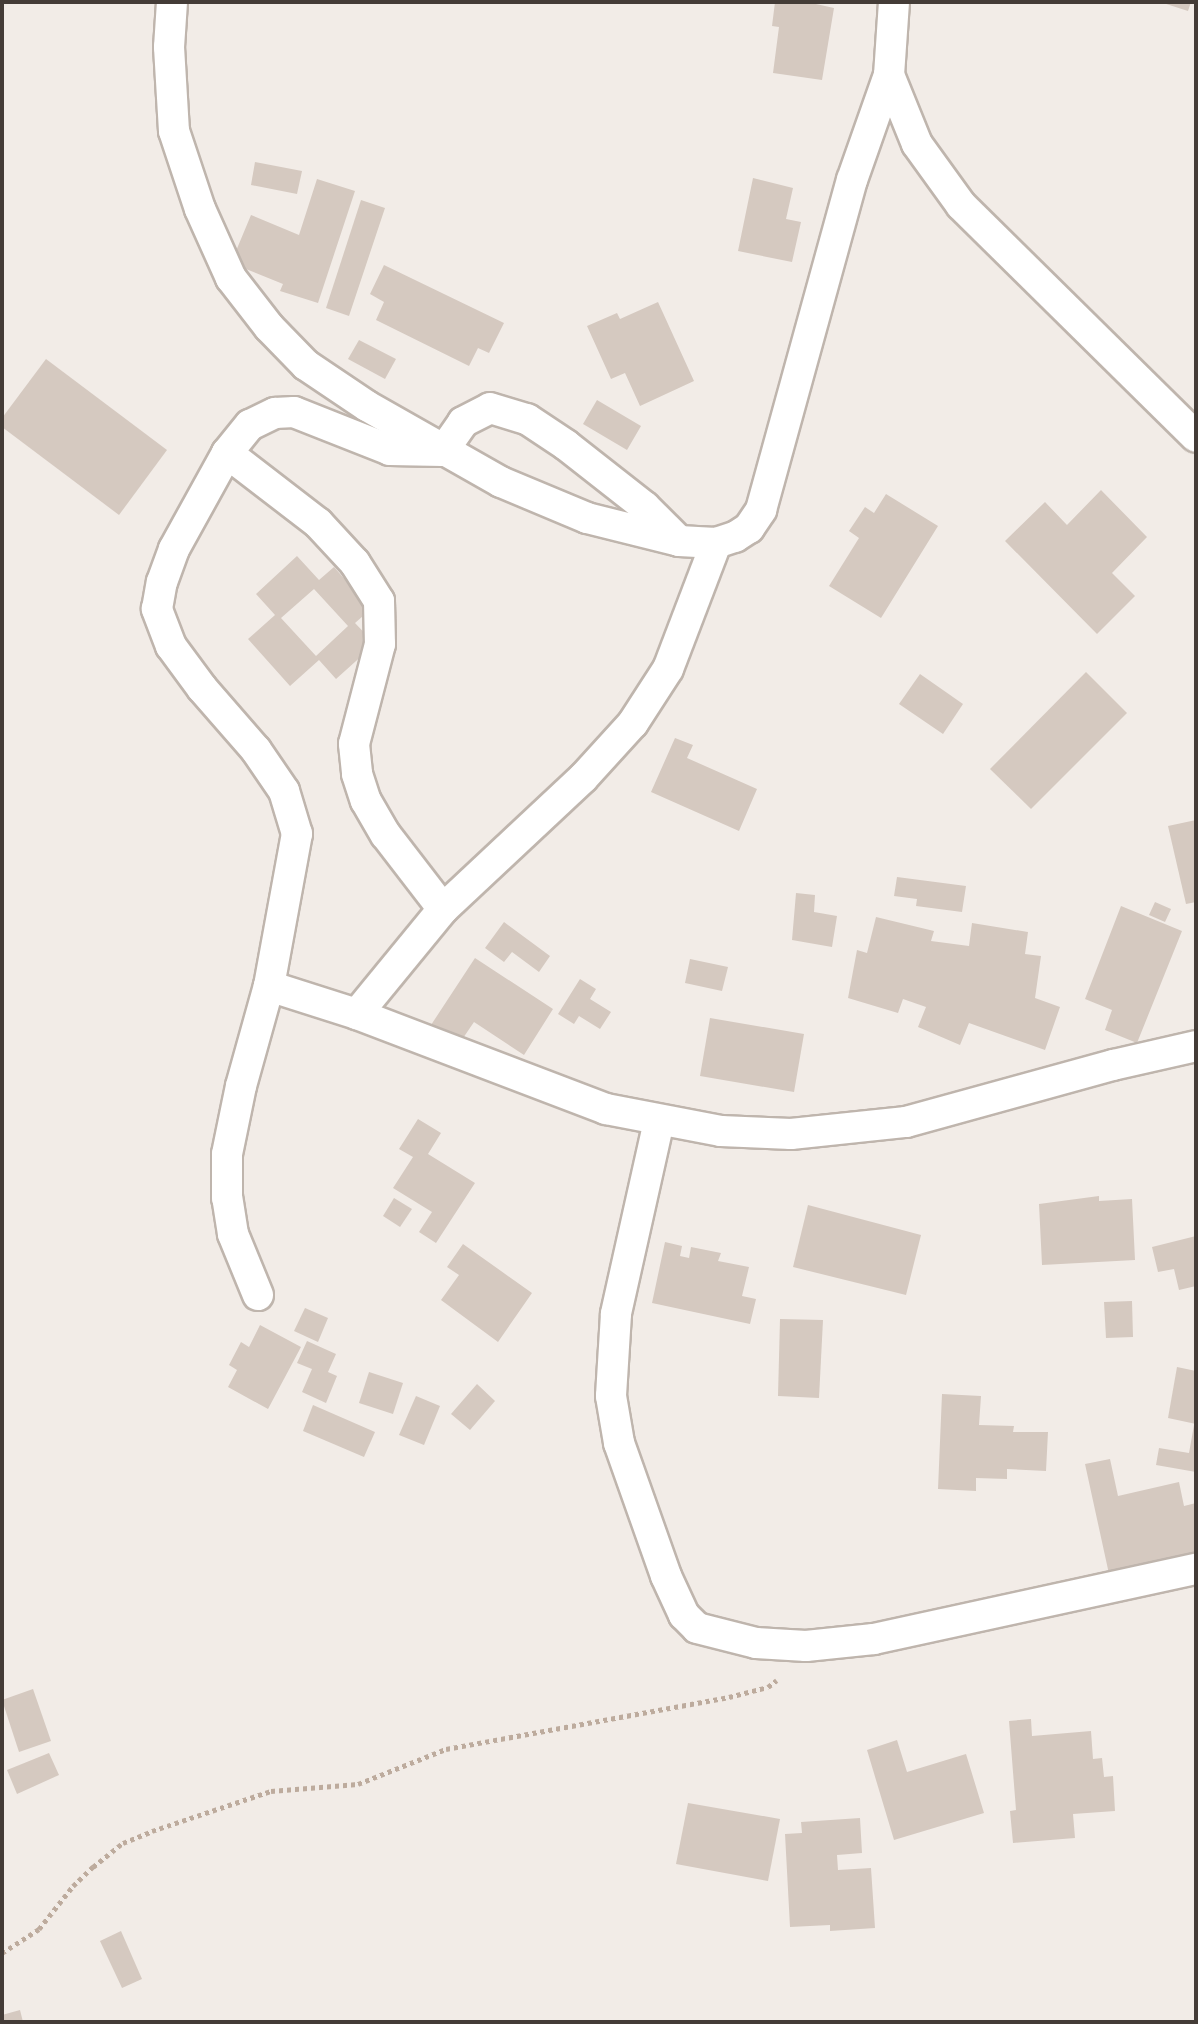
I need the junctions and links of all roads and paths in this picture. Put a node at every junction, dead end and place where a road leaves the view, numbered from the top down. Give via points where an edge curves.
1 (172, 2) edge
2 (894, 2) edge
3 (889, 75) junction
4 (1196, 437) edge
5 (443, 451) junction
6 (227, 453) junction
7 (679, 541) junction
8 (716, 543) junction
9 (443, 909) junction
10 (269, 986) junction
11 (357, 1014) junction
12 (1196, 1046) edge
13 (659, 1121) junction
14 (258, 1295) dead end
15 (1196, 1569) edge
16 (806, 1646) junction
17 (2, 1953) edge

1 - 5 street via 174,131 231,278 306,365
2 - 3 street
3 - 4 street via 917,144 961,205
3 - 8 street via 852,180 761,510 749,528
5 - 6 street via 390,450 294,412 275,413 250,425
5 - 7 street via 587,518
5 - 7 street via 463,422 490,408 527,419 609,477
6 - 9 street via 318,523 375,591 382,620 380,644 354,744 357,774 386,835
6 - 10 street via 174,549 157,609 171,646 284,791 297,834
7 - 8 street
8 - 9 street via 668,669 633,723 583,778
9 - 11 street
10 - 11 street
10 - 14 street via 227,1154 233,1234
11 - 13 street via 606,1109
12 - 13 street via 906,1122 791,1134
13 - 16 street via 616,1314 611,1396 619,1443 684,1615 697,1628 756,1643
15 - 16 street via 874,1639
16 - 17 path via 768,1687 446,1749 358,1784 271,1791 152,1831 123,1843 93,1867 39,1929

